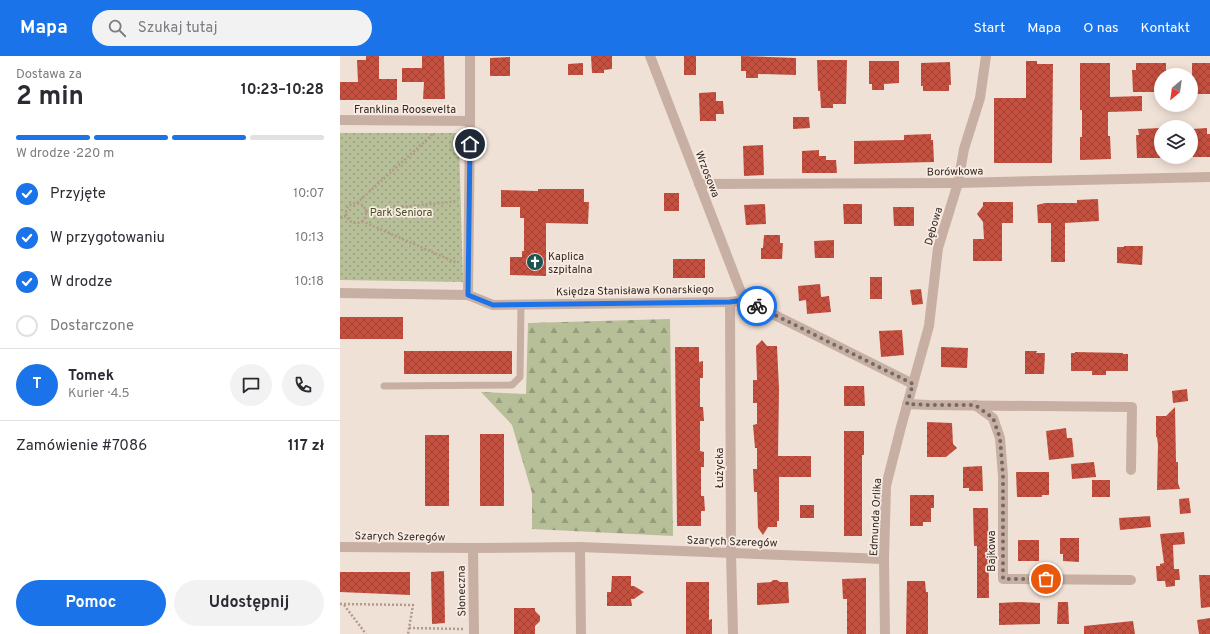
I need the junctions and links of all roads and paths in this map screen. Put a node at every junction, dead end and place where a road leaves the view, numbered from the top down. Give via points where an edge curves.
1 (470, 56) edge
2 (650, 56) edge
3 (986, 56) edge
4 (340, 120) edge
5 (470, 121) junction
6 (435, 132) dead end
7 (1210, 177) edge
8 (958, 183) junction
9 (699, 184) junction
10 (461, 201) dead end
11 (357, 202) junction
12 (366, 211) junction
13 (347, 216) junction
14 (340, 217) edge
15 (362, 221) junction
16 (463, 266) dead end
17 (340, 293) edge
18 (468, 295) junction
19 (744, 300) junction
20 (730, 302) junction
21 (521, 304) junction
22 (913, 384) junction
23 (384, 386) dead end
24 (907, 404) junction
25 (975, 405) junction
26 (1131, 470) dead end
27 (340, 547) edge
28 (580, 547) junction
29 (473, 548) junction
30 (731, 553) junction
31 (884, 559) junction
32 (1131, 580) dead end
33 (340, 604) edge
34 (344, 604) junction
35 (409, 628) junction
36 (463, 629) dead end
37 (366, 634) edge
38 (408, 634) edge
39 (474, 634) edge
40 (581, 634) edge
41 (733, 634) edge
42 (885, 634) edge

1 - 5 street
2 - 9 street, Wrzosowa
3 - 8 street, Dębowa via 980,98 964,149
4 - 5 street, Franklina Roosevelta
5 - 18 street
6 - 11 path
7 - 8 street, Borówkowa
8 - 9 street, Borówkowa
8 - 22 street, Dębowa via 938,248 929,326
9 - 19 street, Wrzosowa
10 - 12 path
11 - 12 path via 363,205
11 - 13 path via 348,206
12 - 15 path via 366,217
13 - 14 path
13 - 15 path via 353,222
15 - 16 path
17 - 18 street, Księdza Stanisława Konarskiego
18 - 21 street, Księdza Stanisława Konarskiego via 493,305
19 - 20 street, Księdza Stanisława Konarskiego
19 - 22 street
20 - 21 street, Księdza Stanisława Konarskiego
20 - 30 street, Łużycka
21 - 23 lane via 520,377 512,385
22 - 24 street, Dębowa
24 - 25 street
24 - 31 street, Edmunda Orlika via 886,486
25 - 26 street via 1132,407
25 - 32 street, Bajkowa via 993,418 1000,438 1003,476 1003,579
27 - 29 street, Szarych Szeregów
28 - 29 street, Szarych Szeregów
28 - 30 street, Szarych Szeregów
28 - 40 street
29 - 39 street, Słoneczna
30 - 31 street, Szarych Szeregów
30 - 41 street, Łużycka
31 - 42 street, Edmunda Orlika
33 - 34 path
34 - 35 path via 413,605
34 - 37 path
35 - 36 path
35 - 38 path

